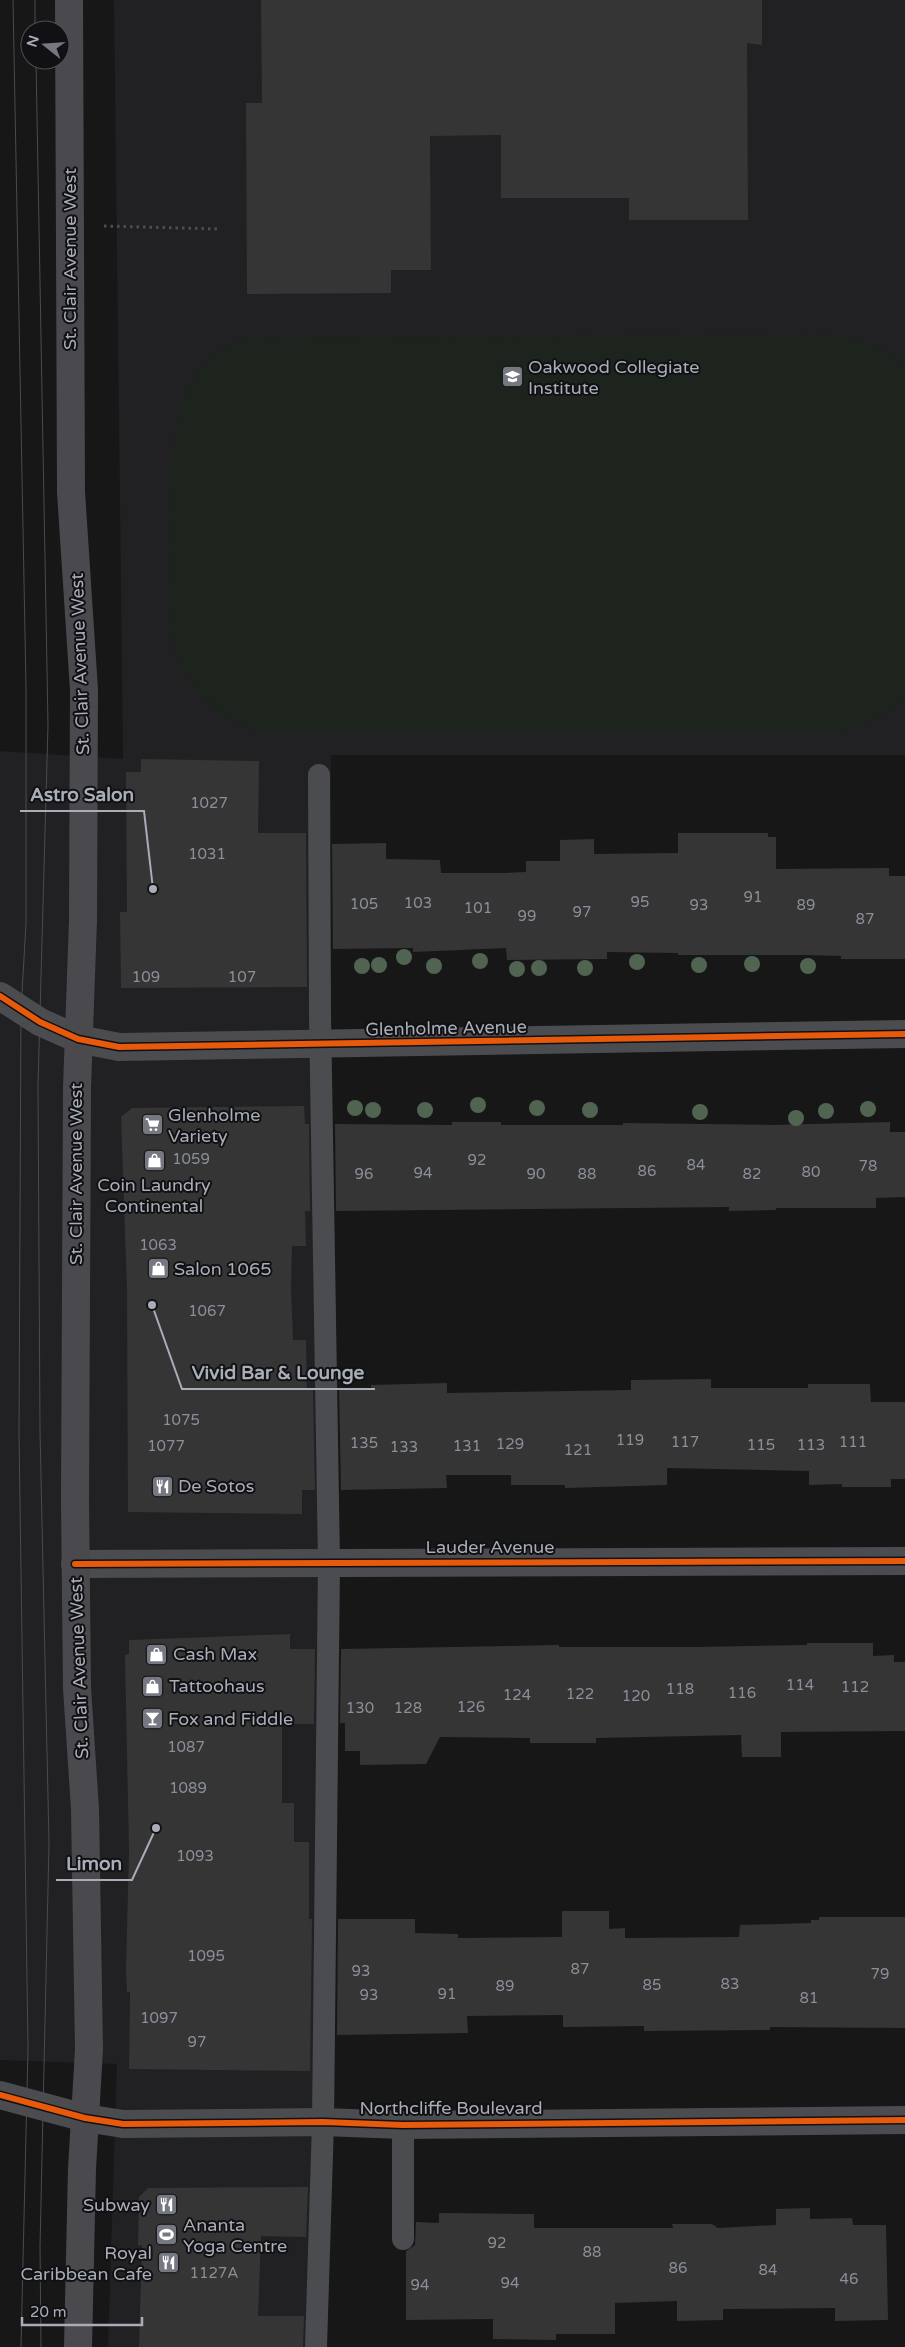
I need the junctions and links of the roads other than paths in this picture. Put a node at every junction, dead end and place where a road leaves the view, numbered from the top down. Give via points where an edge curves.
1 (69, 0) edge
2 (319, 775) dead end
3 (0, 996) edge
4 (905, 1034) edge
5 (78, 1039) junction
6 (321, 1045) junction
7 (905, 1561) edge
8 (329, 1562) junction
9 (76, 1564) junction
10 (0, 2096) edge
11 (85, 2118) junction
12 (905, 2120) edge
13 (323, 2122) junction
14 (403, 2125) junction
15 (403, 2239) dead end
16 (78, 2347) edge
17 (316, 2347) edge

1 - 5 main road, St. Clair Avenue West via 71,492 84,690 83,920
2 - 6 lane
3 - 5 street, Glenholme Avenue via 40,1022
4 - 6 street, Glenholme Avenue
5 - 6 street, Glenholme Avenue via 119,1047
5 - 9 main road, St. Clair Avenue West
6 - 8 lane
7 - 8 street, Lauder Avenue
8 - 9 street, Lauder Avenue
8 - 13 lane
9 - 11 main road, St. Clair Avenue West via 77,1688 84,1809 90,2049
10 - 11 street, Northcliffe Boulevard
11 - 13 street, Northcliffe Boulevard via 122,2124
11 - 16 main road, St. Clair Avenue West
12 - 14 street, Northcliffe Boulevard
13 - 14 street, Northcliffe Boulevard
13 - 17 lane
14 - 15 lane

